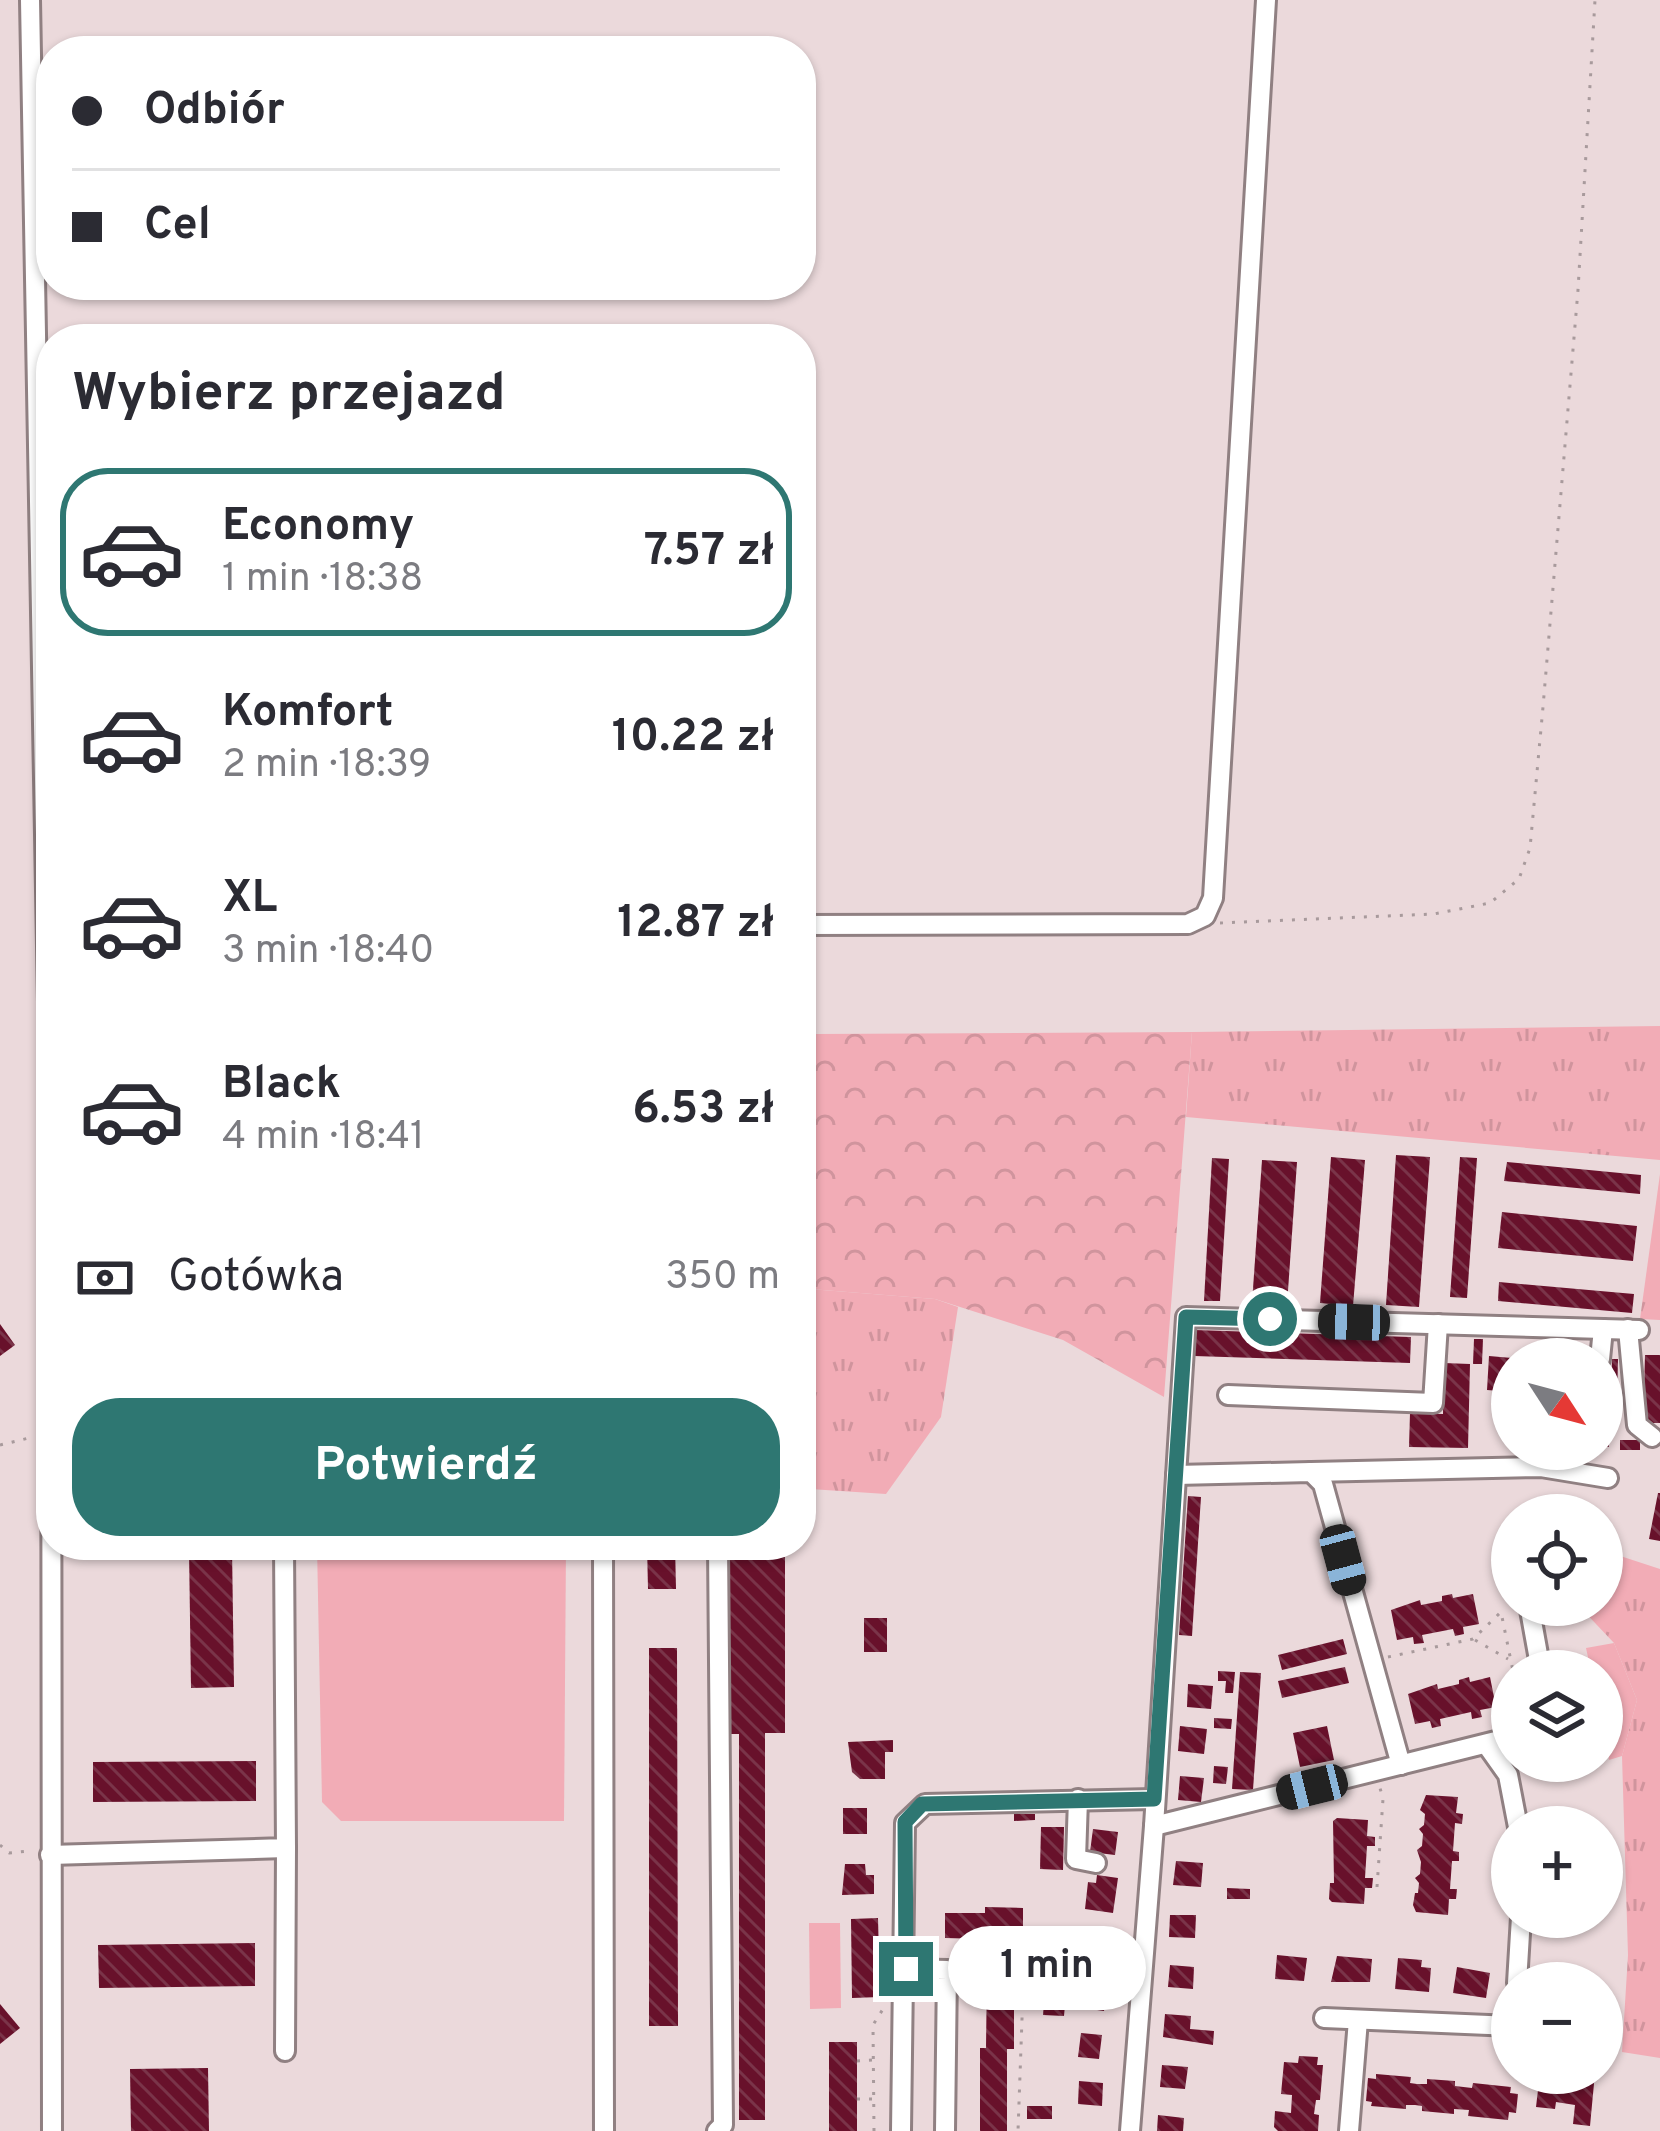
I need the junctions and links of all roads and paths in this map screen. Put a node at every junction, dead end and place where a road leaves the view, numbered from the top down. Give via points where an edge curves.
1 (30, 0) edge
2 (1266, 0) edge
3 (1595, 0) edge
4 (36, 95) edge
5 (36, 328) edge
6 (36, 395) edge
7 (1188, 924) junction
8 (816, 925) edge
9 (1438, 1324) junction
10 (1604, 1329) junction
11 (1603, 1338) edge
12 (1228, 1395) dead end
13 (35, 1437) dead end
14 (1652, 1437) dead end
15 (0, 1444) edge
16 (1311, 1472) junction
17 (1176, 1475) junction
18 (1608, 1478) dead end
19 (47, 1560) edge
20 (284, 1560) edge
21 (603, 1560) edge
22 (718, 1560) edge
23 (1473, 1639) junction
24 (1492, 1650) edge
25 (1508, 1650) edge
26 (1387, 1658) dead end
27 (1491, 1743) edge
28 (1486, 1744) junction
29 (1401, 1765) junction
30 (1374, 1777) dead end
31 (1078, 1799) junction
32 (1154, 1799) junction
33 (1514, 1806) edge
34 (1154, 1826) junction
35 (0, 1845) edge
36 (286, 1848) junction
37 (44, 1853) junction
38 (1096, 1863) dead end
39 (1377, 1887) dead end
40 (1005, 1933) dead end
41 (964, 1938) dead end
42 (945, 1956) dead end
43 (964, 1956) junction
44 (1004, 1956) junction
45 (906, 1969) junction
46 (1014, 1989) dead end
47 (1023, 1989) junction
48 (892, 1996) dead end
49 (1324, 2018) dead end
50 (1358, 2020) junction
51 (1491, 2025) edge
52 (1014, 2027) dead end
53 (1022, 2028) junction
54 (284, 2051) dead end
55 (857, 2060) dead end
56 (873, 2060) junction
57 (1020, 2068) junction
58 (1007, 2069) dead end
59 (873, 2098) junction
60 (857, 2099) dead end
61 (1018, 2106) junction
62 (1007, 2107) dead end
63 (52, 2131) edge
64 (604, 2131) edge
65 (717, 2131) edge
66 (874, 2131) edge
67 (902, 2131) edge
68 (945, 2131) edge
69 (1018, 2131) edge
70 (1130, 2131) edge
71 (1349, 2131) edge

1 - 4 street
2 - 7 street via 1213,898 1205,916
3 - 7 path via 1544,706 1530,848 1519,879 1490,903 1434,914
5 - 6 street
7 - 8 street
9 - 10 street
9 - 12 street via 1433,1402
9 - 17 street via 1186,1317
10 - 11 street
10 - 14 street via 1634,1329 1637,1425
13 - 15 path
16 - 17 street
16 - 18 street via 1541,1467
16 - 29 street via 1323,1484
17 - 32 street
19 - 37 street
20 - 36 street
21 - 64 street
22 - 65 street
23 - 24 path
23 - 25 path via 1501,1612
23 - 26 path
27 - 28 street
28 - 29 street
28 - 33 street via 1508,1775
29 - 34 street
30 - 39 path via 1383,1799
31 - 32 street
31 - 38 street via 1076,1859
31 - 45 street via 922,1804 905,1822
32 - 34 street
34 - 70 street
35 - 37 path via 9,1853
36 - 37 street
36 - 54 street
37 - 63 street
40 - 44 path
41 - 43 path
42 - 43 path
43 - 44 path
44 - 47 path via 1024,1963
45 - 67 street
45 - 68 street via 946,1970
46 - 47 path
47 - 53 path
48 - 56 path via 873,2025
49 - 50 street
50 - 51 street
50 - 71 street
52 - 53 path
53 - 57 path
55 - 56 path
56 - 59 path
57 - 58 path
57 - 61 path
59 - 60 path
59 - 66 path
61 - 62 path
61 - 69 path

